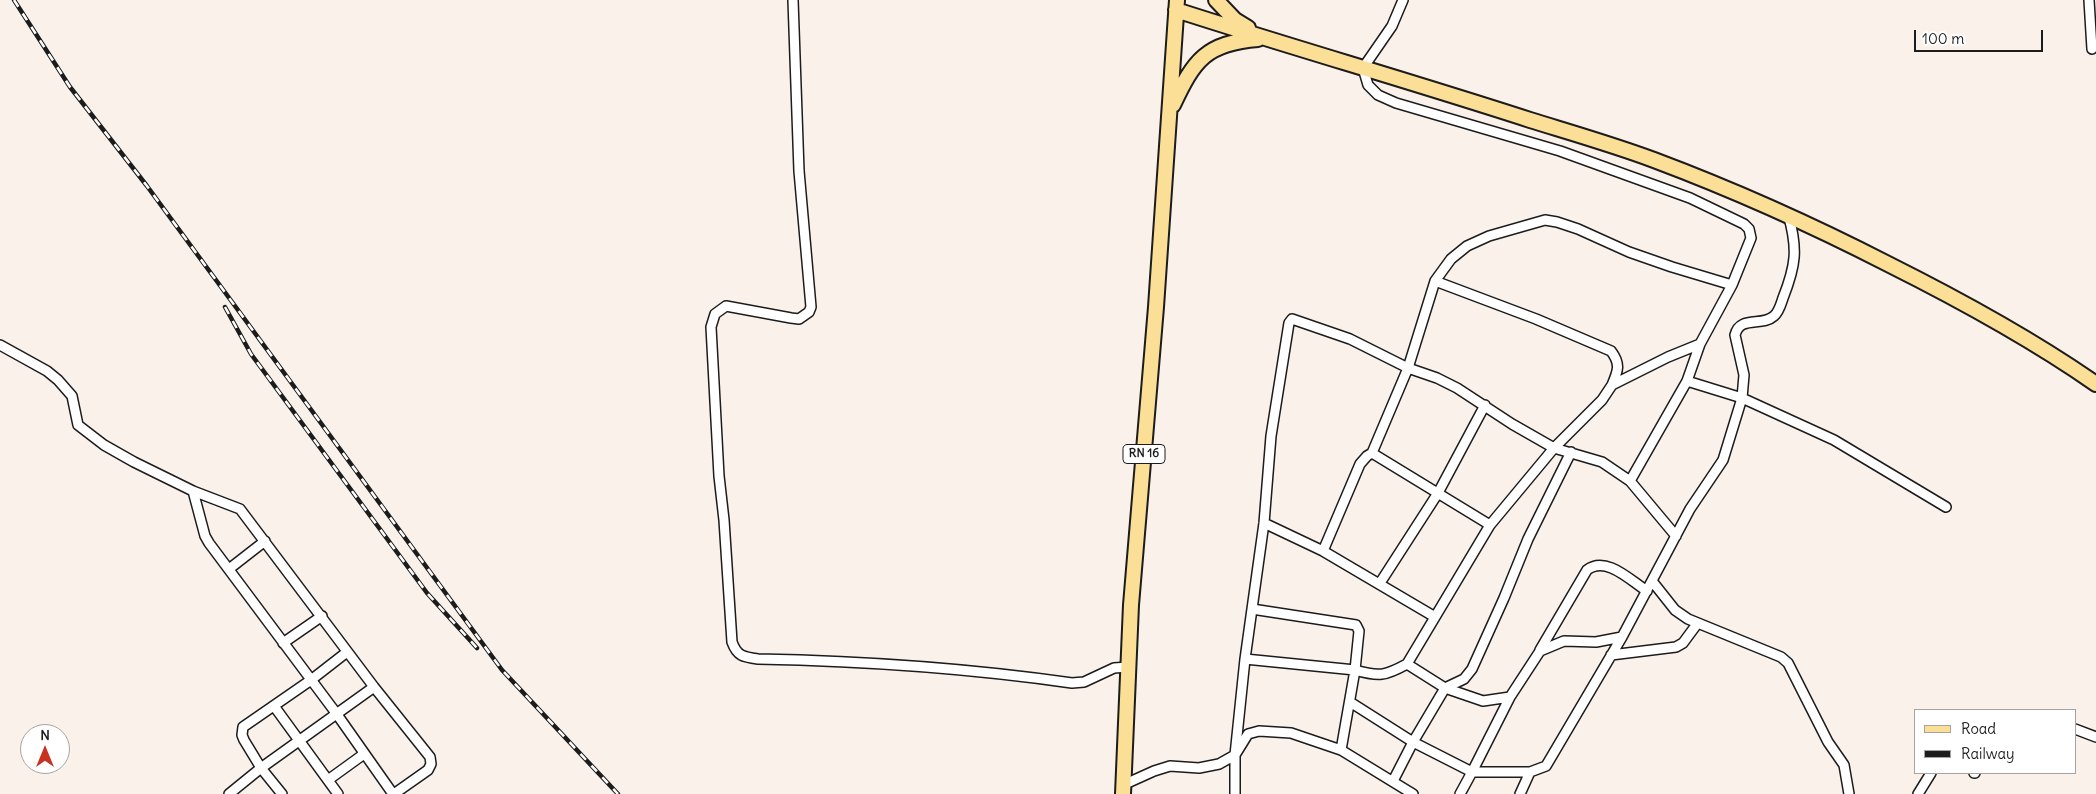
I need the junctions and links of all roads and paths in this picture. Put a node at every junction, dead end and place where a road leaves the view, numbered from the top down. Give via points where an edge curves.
1 (793, 0) edge
2 (1216, 0) edge
3 (1403, 0) edge
4 (2089, 0) edge
5 (1177, 5) edge
6 (1265, 38) junction
7 (2092, 49) dead end
8 (1363, 68) junction
9 (1169, 115) junction
10 (1788, 214) junction
11 (1435, 281) junction
12 (1732, 284) junction
13 (1700, 344) junction
14 (0, 345) edge
15 (1408, 368) junction
16 (1687, 381) junction
17 (2096, 384) edge
18 (1612, 386) junction
19 (1742, 398) junction
20 (1484, 406) junction
21 (1554, 448) junction
22 (1571, 452) junction
23 (1372, 454) junction
24 (1630, 481) junction
25 (193, 490) junction
26 (1438, 493) junction
27 (1946, 507) dead end
28 (1264, 523) junction
29 (1490, 525) junction
30 (1676, 536) junction
31 (265, 541) junction
32 (1323, 551) junction
33 (229, 569) junction
34 (1652, 581) junction
35 (1380, 583) junction
36 (1647, 591) junction
37 (1252, 609) junction
38 (322, 616) junction
39 (1435, 617) junction
40 (1697, 624) junction
41 (1622, 637) junction
42 (283, 643) junction
43 (1540, 651) junction
44 (347, 652) junction
45 (1611, 656) junction
46 (1245, 660) junction
47 (1407, 664) junction
48 (1128, 667) junction
49 (1355, 670) junction
50 (311, 680) junction
51 (374, 687) junction
52 (1445, 688) junction
53 (1510, 697) junction
54 (1350, 702) junction
55 (274, 706) junction
56 (336, 713) junction
57 (2076, 729) edge
58 (2096, 737) edge
59 (300, 742) junction
60 (1413, 742) junction
61 (1341, 750) junction
62 (364, 754) junction
63 (1235, 754) junction
64 (261, 768) junction
65 (1472, 772) junction
66 (1530, 772) junction
67 (1930, 774) edge
68 (328, 780) junction
69 (1393, 781) junction
70 (1123, 790) edge
71 (229, 794) edge
72 (282, 794) edge
73 (338, 794) edge
74 (393, 794) edge
75 (1235, 794) edge
76 (1413, 794) edge
77 (1460, 794) edge
78 (1520, 794) edge
79 (1849, 794) edge
80 (1918, 794) edge

1 - 48 street via 799,171 810,312 799,319 726,306 715,314 711,327 719,476 732,642 736,651 758,659 871,662 999,672 1072,683 1084,682 1114,668
2 - 6 main road via 1235,20
3 - 8 street via 1392,26
4 - 7 street
5 - 6 main road
5 - 9 main road, RN 16
6 - 8 main road
6 - 9 main road via 1230,42 1204,56 1183,83
8 - 10 main road via 1646,157
8 - 12 street via 1368,85 1378,95 1396,103 1560,151 1690,198 1744,224 1751,238
9 - 48 main road, RN 16
10 - 17 main road via 2005,326
10 - 19 street via 1795,239 1795,256 1779,308 1765,321 1742,324 1735,335 1744,375
11 - 12 street via 1451,259 1467,246 1544,220 1578,229 1672,267
11 - 15 street
11 - 18 street via 1611,351 1618,359 1619,368
12 - 13 street
13 - 16 street
13 - 18 street
14 - 25 street via 47,371 62,384 72,396 78,426 134,462
15 - 20 street via 1444,381
15 - 23 street
15 - 28 street via 1350,339 1292,319 1271,436
16 - 19 street
16 - 24 street
18 - 21 street
19 - 27 street via 1834,440
19 - 30 street via 1724,460 1690,509
20 - 21 street
20 - 26 street
21 - 22 street
21 - 29 street
22 - 24 street via 1602,462
22 - 52 street via 1528,539 1472,669 1464,679
23 - 26 street
23 - 32 street via 1360,464
24 - 30 street
25 - 31 street via 240,509
25 - 33 street via 205,536
26 - 29 street
26 - 35 street
28 - 32 street
28 - 37 street
29 - 39 street
30 - 34 street
31 - 33 street
31 - 38 street
32 - 35 street
33 - 42 street
34 - 36 street
34 - 40 street via 1675,610
35 - 39 street
36 - 41 street
36 - 43 street via 1609,566 1592,566
37 - 46 street
37 - 49 street via 1356,625 1359,631
38 - 42 street
38 - 44 street
39 - 47 street
40 - 45 street via 1676,647
40 - 79 street via 1781,657 1788,664 1828,742 1844,765
41 - 43 street via 1596,642 1564,641
41 - 45 street
42 - 50 street
43 - 53 street
44 - 50 street
44 - 51 street
45 - 66 street via 1546,766
46 - 49 street
46 - 63 street
47 - 49 street via 1383,676
47 - 52 street
48 - 70 main road, RN 16
49 - 54 street
50 - 55 street
50 - 56 street
51 - 56 street
51 - 74 street via 430,756 428,770
52 - 53 street via 1482,701
52 - 60 street
53 - 65 street
54 - 60 street
54 - 61 street
55 - 59 street
55 - 64 street via 243,727 242,731
56 - 59 street
56 - 62 street
57 - 58 street
59 - 64 street
59 - 68 street
60 - 65 street
60 - 69 street
61 - 63 street via 1291,733 1259,731 1248,734
61 - 69 street
62 - 68 street
62 - 74 street
63 - 70 street via 1219,764 1199,768 1170,766 1154,771
63 - 75 street
64 - 71 street
64 - 72 street
65 - 66 street
65 - 77 street
66 - 78 street
67 - 80 street
68 - 73 street
69 - 76 street

